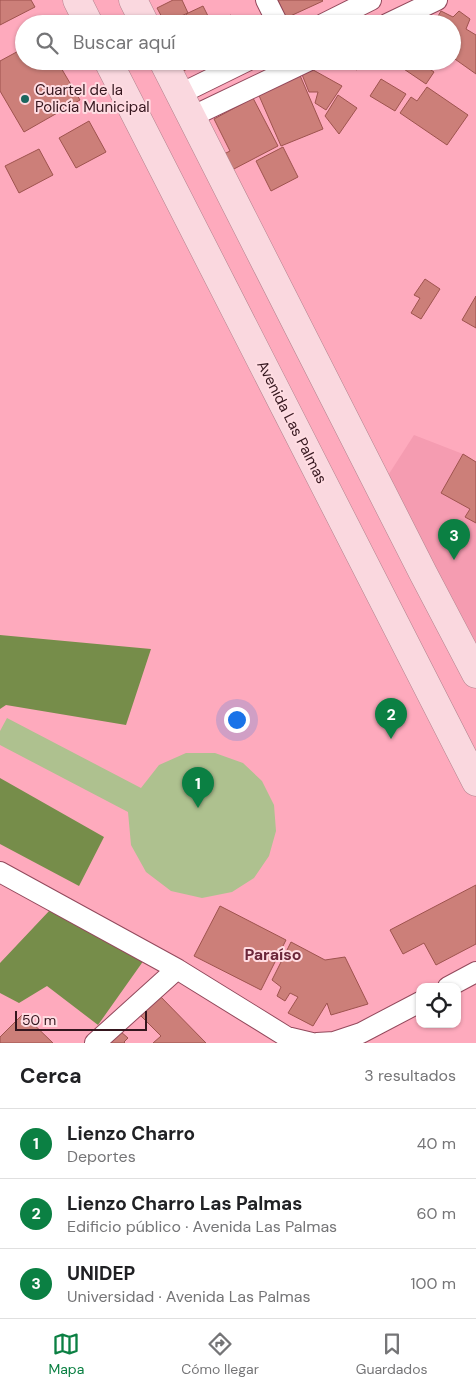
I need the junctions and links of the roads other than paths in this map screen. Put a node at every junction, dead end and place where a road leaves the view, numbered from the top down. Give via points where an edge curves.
1 (133, 0) edge
2 (266, 0) edge
3 (370, 0) edge
4 (437, 0) edge
5 (140, 15) edge
6 (274, 15) edge
7 (341, 15) edge
8 (406, 15) edge
9 (113, 70) edge
10 (168, 70) edge
11 (235, 70) edge
12 (282, 70) edge
13 (186, 106) junction
14 (476, 674) edge
15 (476, 782) edge
16 (0, 872) edge
17 (177, 969) junction
18 (476, 972) edge
19 (455, 983) edge
20 (416, 1005) edge
21 (363, 1038) edge
22 (284, 1040) edge
23 (95, 1043) edge
24 (312, 1043) edge
25 (317, 1043) edge

1 - 5 main road
2 - 6 street
3 - 7 street
4 - 8 street
9 - 15 main road, Avenida Las Palmas
10 - 13 main road
11 - 13 street
12 - 13 street
13 - 14 main road
16 - 17 street
17 - 22 street
17 - 23 street
18 - 19 street
20 - 21 street
21 - 25 street
22 - 24 street

